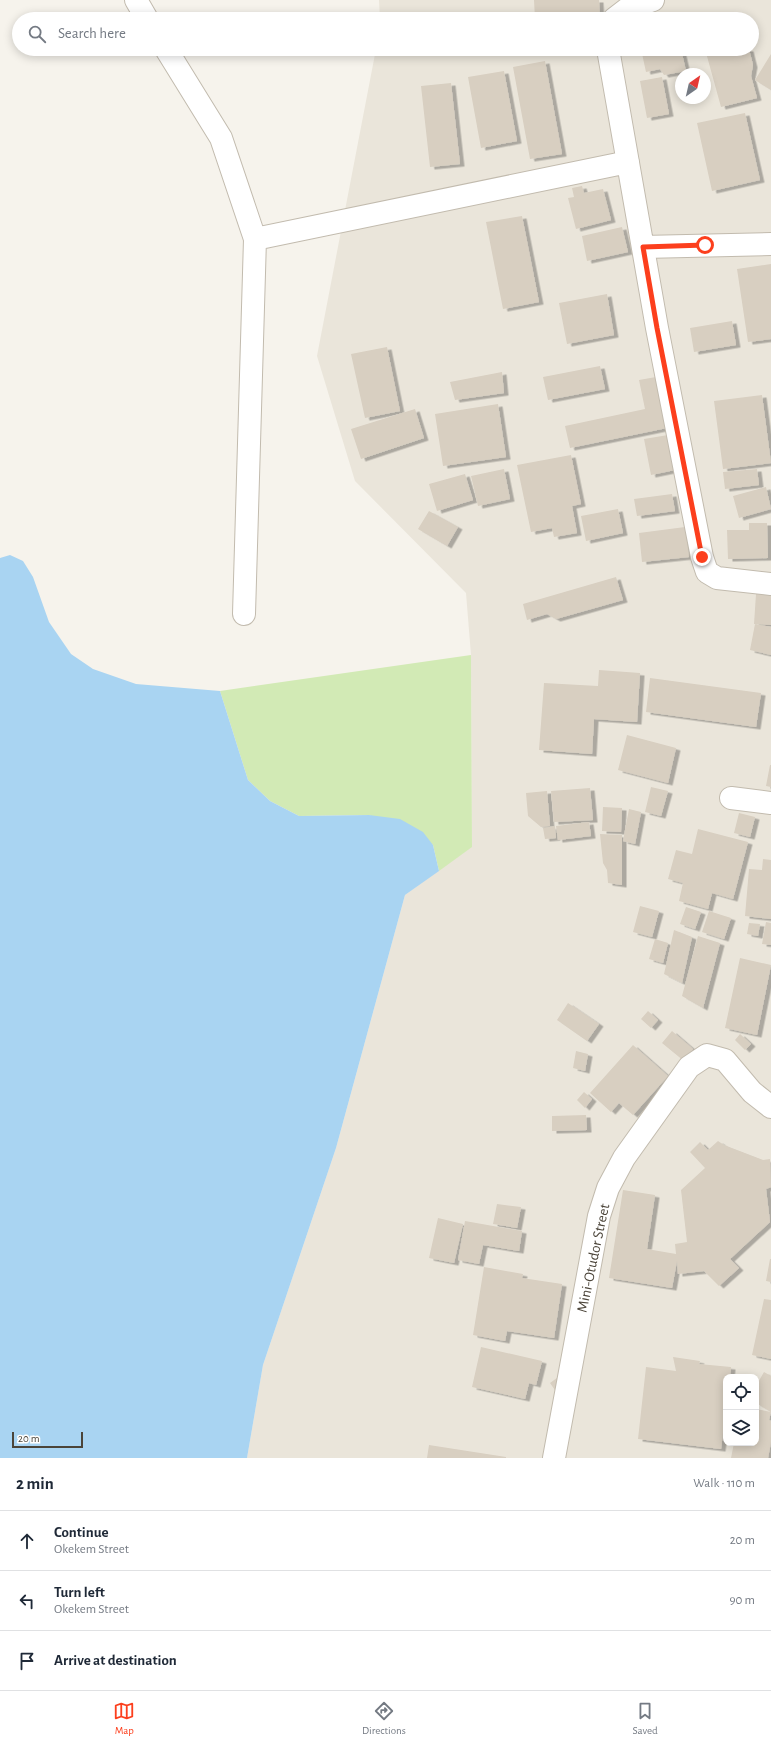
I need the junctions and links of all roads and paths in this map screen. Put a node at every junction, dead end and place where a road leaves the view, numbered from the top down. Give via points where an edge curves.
1 (136, 0) edge
2 (653, 0) edge
3 (143, 12) edge
4 (622, 12) edge
5 (170, 56) edge
6 (609, 56) edge
7 (628, 162) junction
8 (255, 239) junction
9 (771, 244) edge
10 (643, 247) junction
11 (771, 584) edge
12 (244, 614) dead end
13 (731, 798) dead end
14 (771, 803) edge
15 (771, 1107) edge
16 (554, 1458) edge

1 - 3 street
2 - 4 street via 626,8
5 - 8 street via 221,138
6 - 7 street
7 - 8 street
7 - 10 street
8 - 12 street
9 - 10 street
10 - 11 street via 658,336 707,572 717,578
13 - 14 street
15 - 16 street, Mini-Otudor Street via 752,1092 725,1060 707,1055 689,1067 624,1158 608,1188 599,1216

